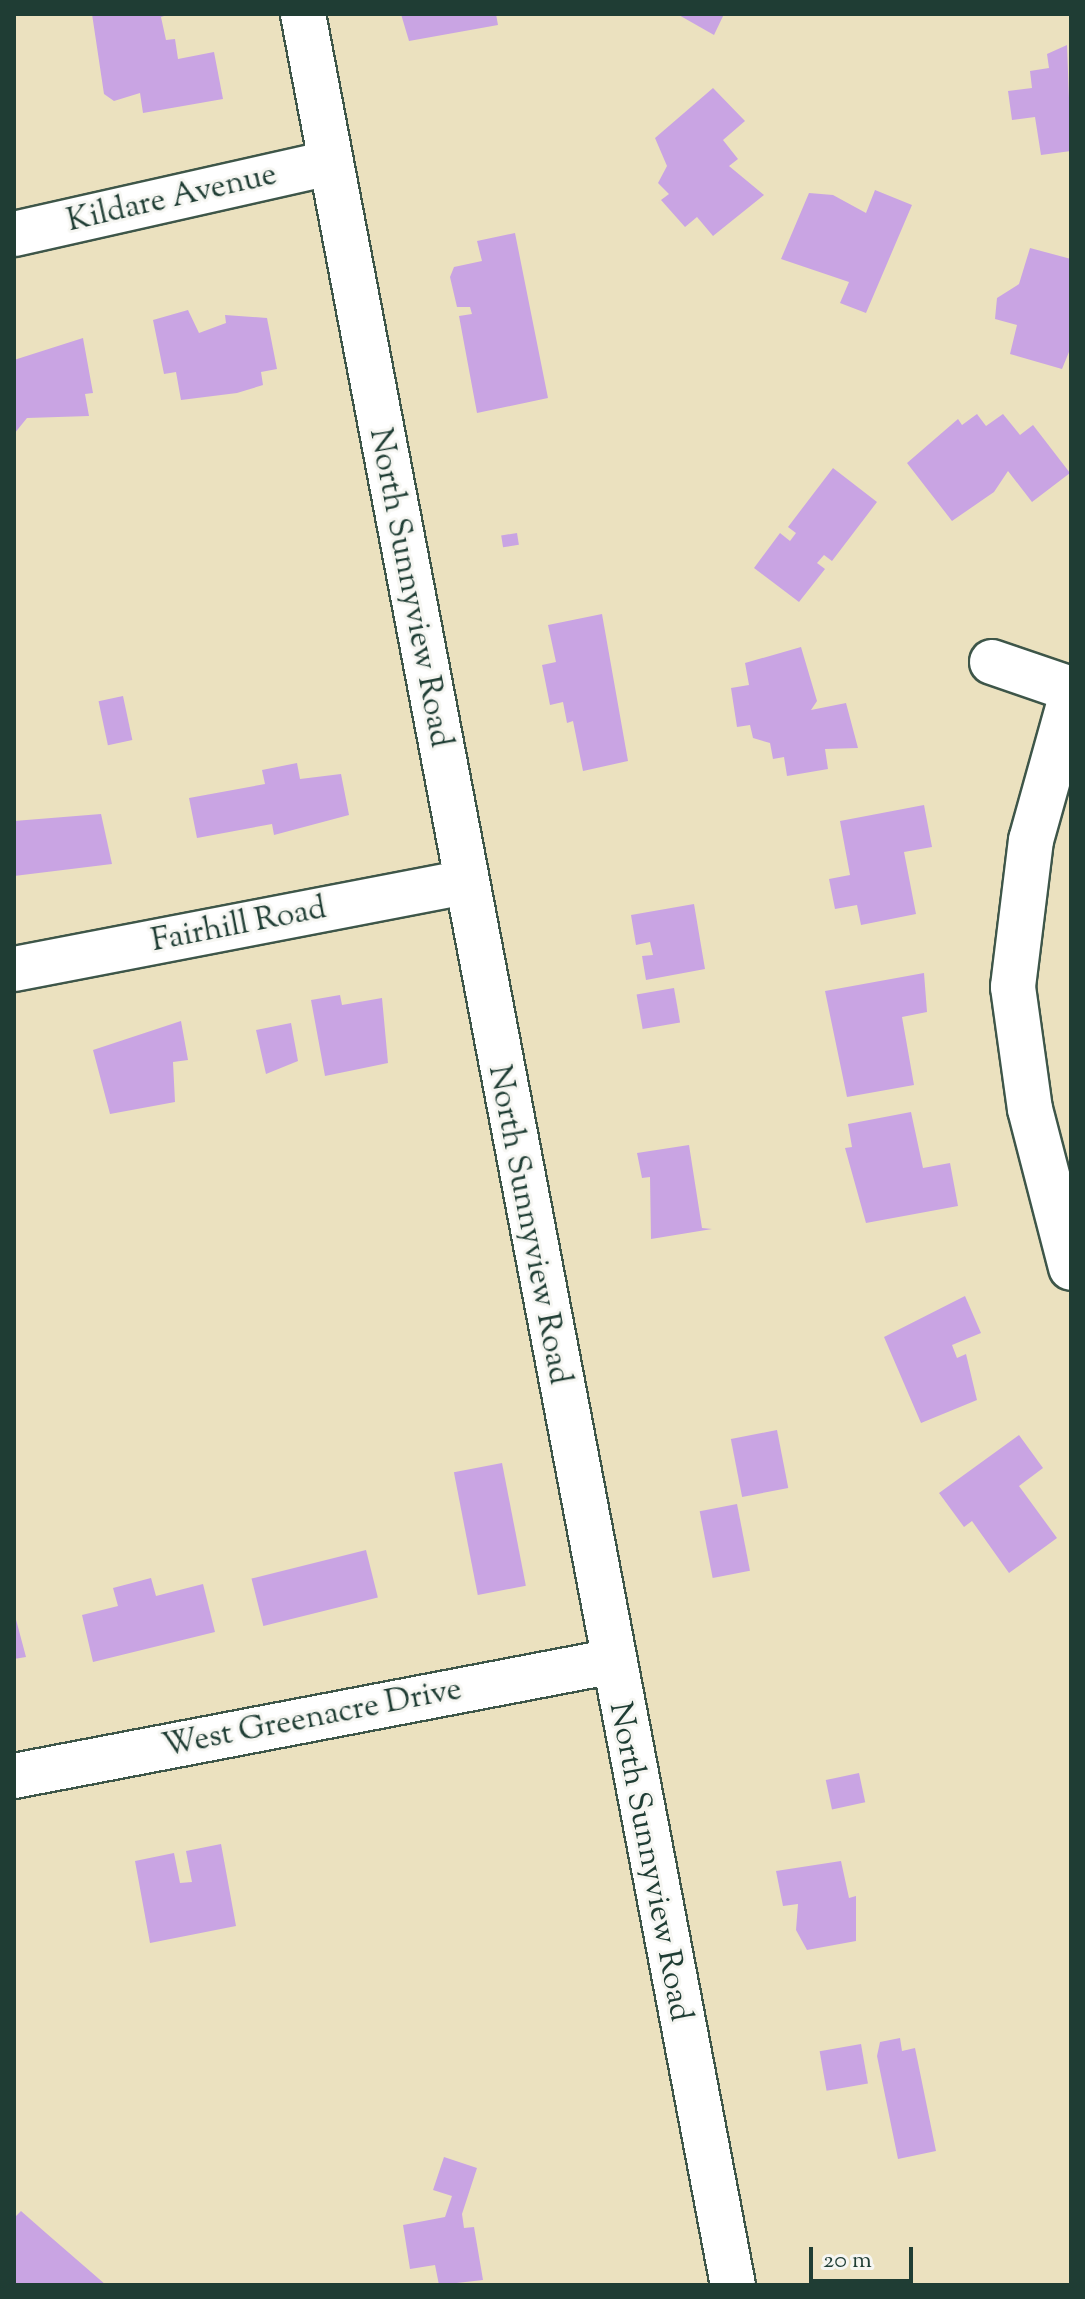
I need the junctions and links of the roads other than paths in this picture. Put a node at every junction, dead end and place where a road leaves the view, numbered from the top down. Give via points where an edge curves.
1 (303, 14) edge
2 (330, 163) junction
3 (14, 234) edge
4 (992, 662) dead end
5 (1071, 689) edge
6 (1071, 697) edge
7 (464, 882) junction
8 (14, 969) edge
9 (1071, 1268) edge
10 (609, 1662) junction
11 (14, 1776) edge
12 (733, 2285) edge

1 - 2 street, North Sunnyview Road
2 - 3 street, Kildare Avenue
2 - 7 street, North Sunnyview Road
4 - 5 street
6 - 9 street via 1031,840 1013,987 1030,1109
7 - 8 street, Fairhill Road
7 - 10 street, North Sunnyview Road
10 - 11 street, West Greenacre Drive
10 - 12 street, North Sunnyview Road

